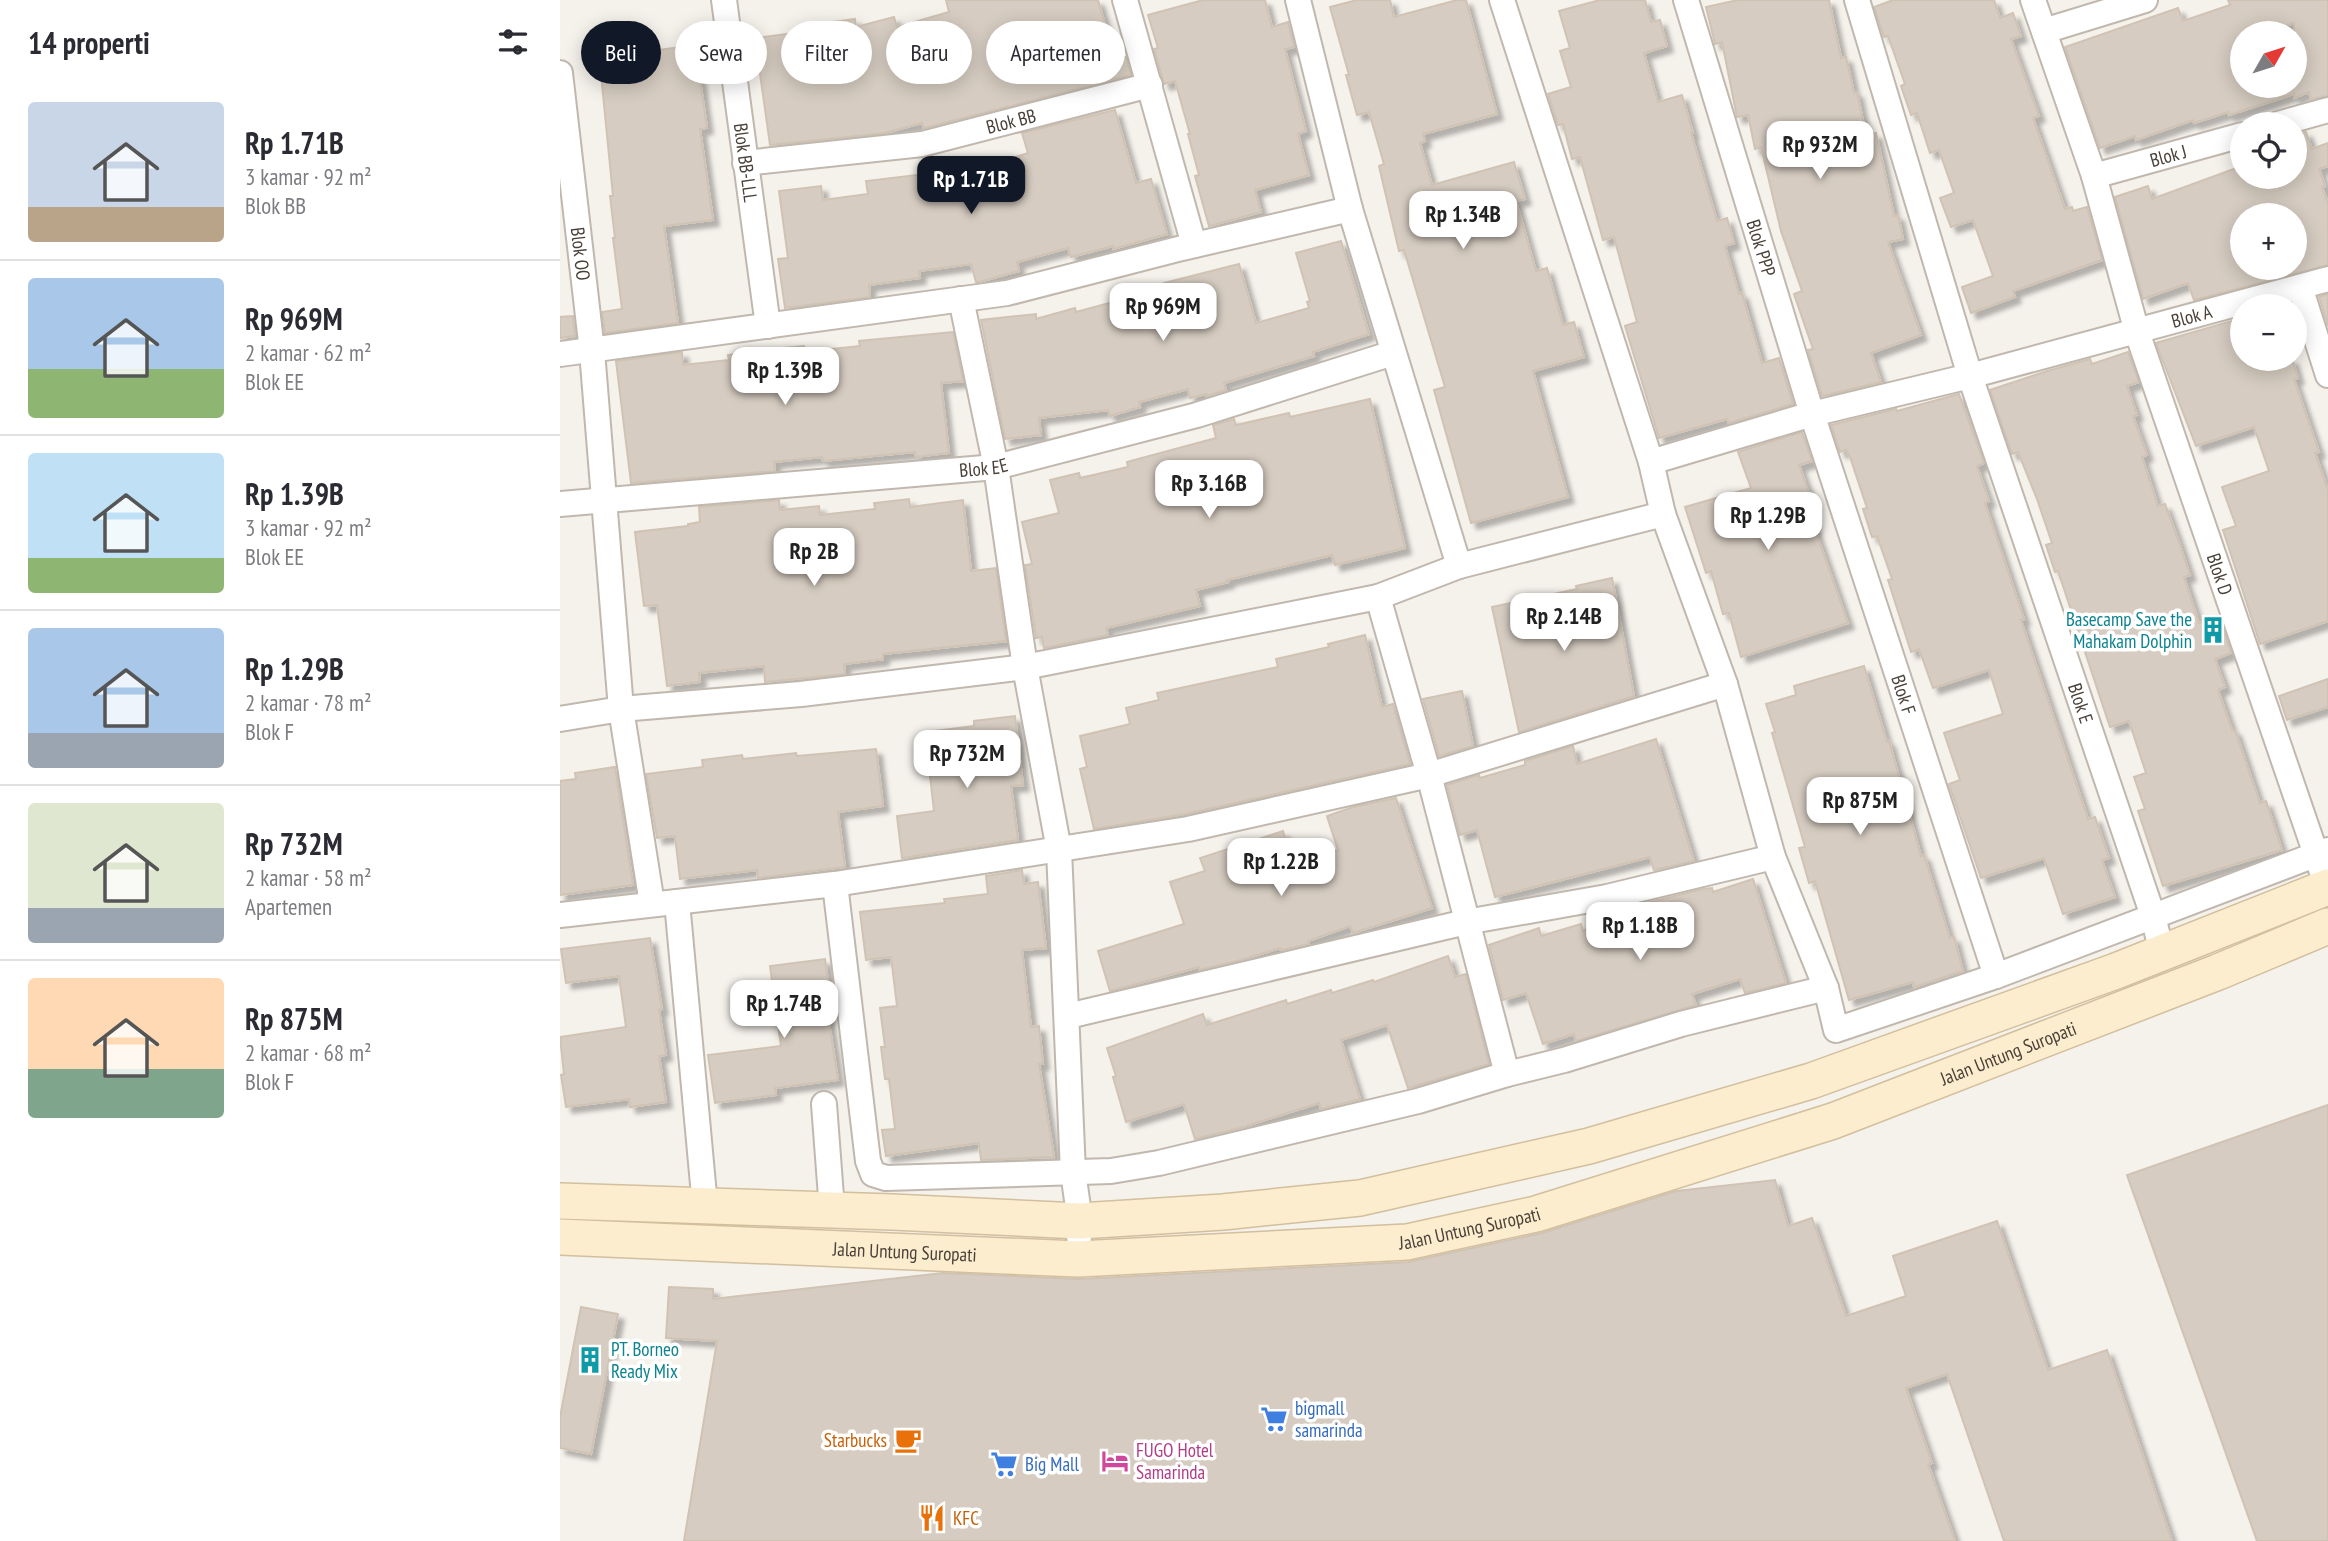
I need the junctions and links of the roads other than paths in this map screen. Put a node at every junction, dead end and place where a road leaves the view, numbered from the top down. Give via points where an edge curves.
1 (723, 0) edge
2 (1125, 0) edge
3 (1298, 0) edge
4 (1686, 0) edge
5 (1857, 0) edge
6 (2033, 0) edge
7 (2145, 0) edge
8 (1508, 1) edge
9 (2044, 31) junction
10 (560, 74) edge
11 (1150, 85) junction
12 (2328, 110) edge
13 (2307, 116) edge
14 (2230, 138) edge
15 (746, 163) junction
16 (2094, 176) junction
17 (567, 189) edge
18 (1350, 209) junction
19 (1194, 246) junction
20 (2328, 279) edge
21 (2300, 287) junction
22 (961, 299) junction
23 (768, 326) junction
24 (2137, 332) junction
25 (592, 351) junction
26 (1393, 353) junction
27 (560, 354) edge
28 (2328, 374) edge
29 (1970, 376) junction
30 (1812, 414) junction
31 (1651, 462) junction
32 (996, 467) junction
33 (605, 499) junction
34 (560, 504) edge
35 (1663, 514) junction
36 (1459, 566) junction
37 (1378, 597) junction
38 (1025, 667) junction
39 (1725, 684) junction
40 (621, 709) junction
41 (560, 719) edge
42 (1429, 775) junction
43 (1059, 850) junction
44 (1773, 857) junction
45 (2325, 870) edge
46 (835, 884) junction
47 (664, 903) junction
48 (560, 915) edge
49 (2153, 916) junction
50 (1466, 922) junction
51 (2328, 926) edge
52 (2162, 953) junction
53 (1996, 976) junction
54 (1826, 988) junction
55 (1068, 1016) junction
56 (1836, 1030) junction
57 (1849, 1068) junction
58 (1507, 1074) junction
59 (824, 1104) dead end
60 (1073, 1171) junction
61 (560, 1201) edge
62 (705, 1206) junction
63 (832, 1210) junction
64 (1080, 1222) junction
65 (560, 1237) edge
66 (1078, 1259) junction

1 - 15 street, Blok BB-LLL
2 - 11 street
3 - 18 street
4 - 30 street, Blok PPP
5 - 29 street, Blok E
6 - 9 street, Blok D
7 - 9 street
8 - 31 street
9 - 16 street, Blok D
10 - 17 street, Blok OO
11 - 15 street, Blok BB via 922,144
11 - 19 street
12 - 13 street
14 - 16 street, Blok J
15 - 23 street, Blok BB-LLL
16 - 24 street, Blok D
17 - 25 street, Blok OO
18 - 19 street
18 - 26 street
19 - 22 street via 1007,293
20 - 21 street, Blok A
21 - 24 street, Blok A
21 - 28 street
22 - 23 street
22 - 32 street
23 - 25 street
24 - 29 street, Blok A
24 - 45 street, Blok D
25 - 27 street
25 - 33 street, Blok OO
26 - 32 street, Blok EE via 1197,415
26 - 36 street
29 - 30 street, Blok A
29 - 49 street, Blok E
30 - 31 street, Blok A
30 - 53 street, Blok F
31 - 35 street
32 - 33 street, Blok EE
32 - 38 street
33 - 34 street, Blok EE
33 - 40 street, Blok OO
35 - 36 street
35 - 39 street
36 - 37 street
37 - 38 street
37 - 42 street
38 - 40 street via 801,695
38 - 43 street
39 - 42 street
39 - 44 street
40 - 41 street
40 - 47 street, Blok OO
42 - 43 street via 1188,829
42 - 50 street
43 - 46 street
43 - 55 street
44 - 50 street via 1607,897
44 - 54 street
45 - 49 street
45 - 52 main road, Jalan Untung Suropati
46 - 47 street
46 - 60 street via 873,1174 886,1178
47 - 48 street
47 - 62 street, Blok OO
49 - 52 street, Blok E
49 - 53 street
50 - 55 street
50 - 58 street
51 - 66 main road, Jalan Untung Suropati via 1833,1121 1536,1214 1407,1242
52 - 57 main road, Jalan Untung Suropati
53 - 56 street
54 - 56 street
54 - 58 street
55 - 60 street
56 - 57 street
57 - 64 main road, Jalan Untung Suropati via 1589,1146 1360,1198
58 - 60 street via 1418,1101 1159,1163 1111,1171
59 - 63 street
60 - 64 street
61 - 62 main road, Jalan Untung Suropati
62 - 63 main road, Jalan Untung Suropati
63 - 64 main road, Jalan Untung Suropati
64 - 66 street
65 - 66 main road, Jalan Untung Suropati

